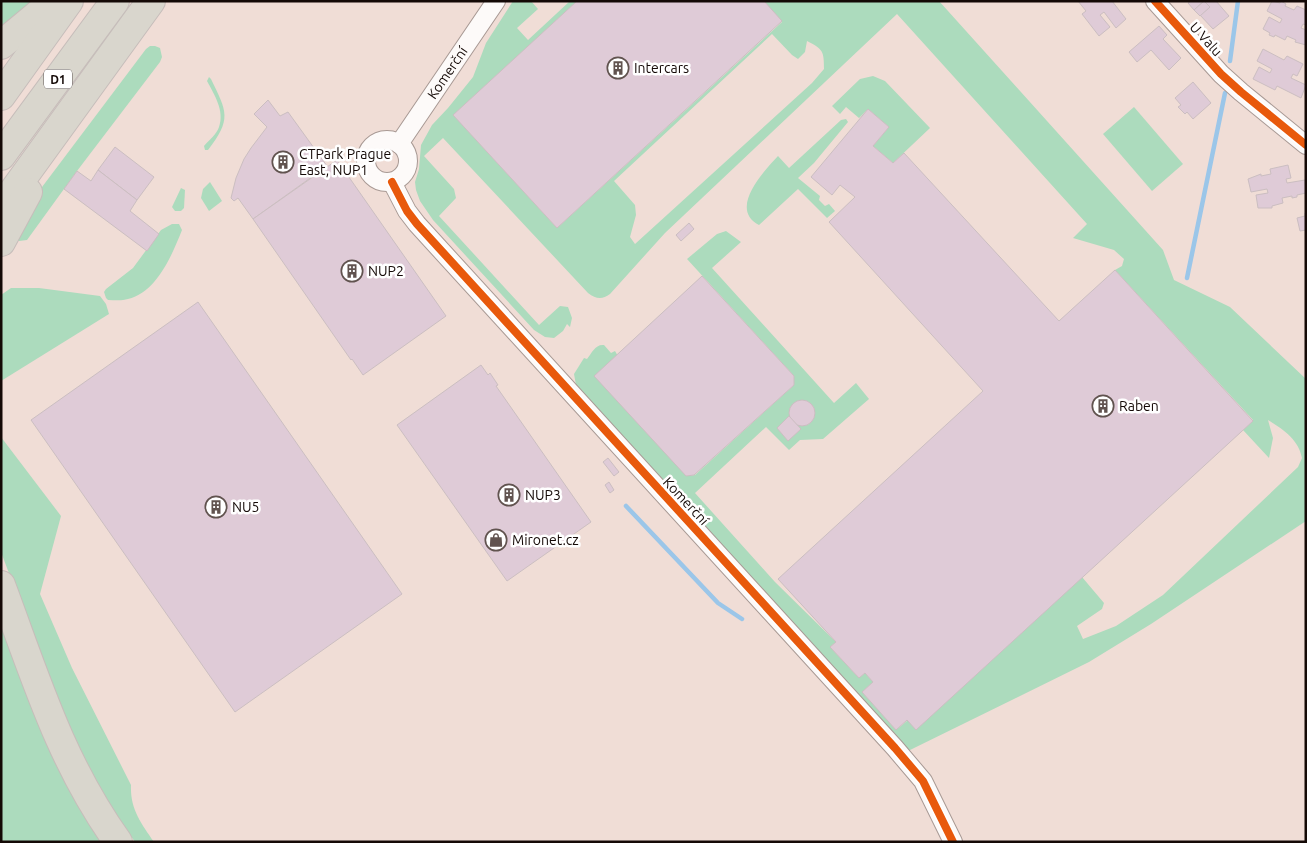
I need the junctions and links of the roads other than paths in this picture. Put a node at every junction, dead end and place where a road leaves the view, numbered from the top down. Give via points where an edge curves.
1 (54, 1) edge
2 (69, 1) edge
3 (114, 1) edge
4 (151, 1) edge
5 (496, 1) edge
6 (1155, 1) edge
7 (1, 45) edge
8 (1, 96) edge
9 (69, 114) junction
10 (399, 144) junction
11 (1306, 145) edge
12 (1, 156) edge
13 (392, 182) junction
14 (1, 208) edge
15 (1, 242) edge
16 (1, 585) edge
17 (118, 842) edge
18 (953, 842) edge

1 - 7 highway
2 - 8 highway
3 - 12 highway, D1
4 - 9 highway, D1
5 - 10 street, Komerční
6 - 11 street, U Valu via 1221,74
9 - 14 highway, D1
9 - 15 highway
10 - 13 street via 407,154 408,162 404,174
10 - 13 street via 388,140 376,143 366,158 372,177
13 - 18 street, Komerční via 417,224 895,748 923,781
16 - 17 highway via 64,752

